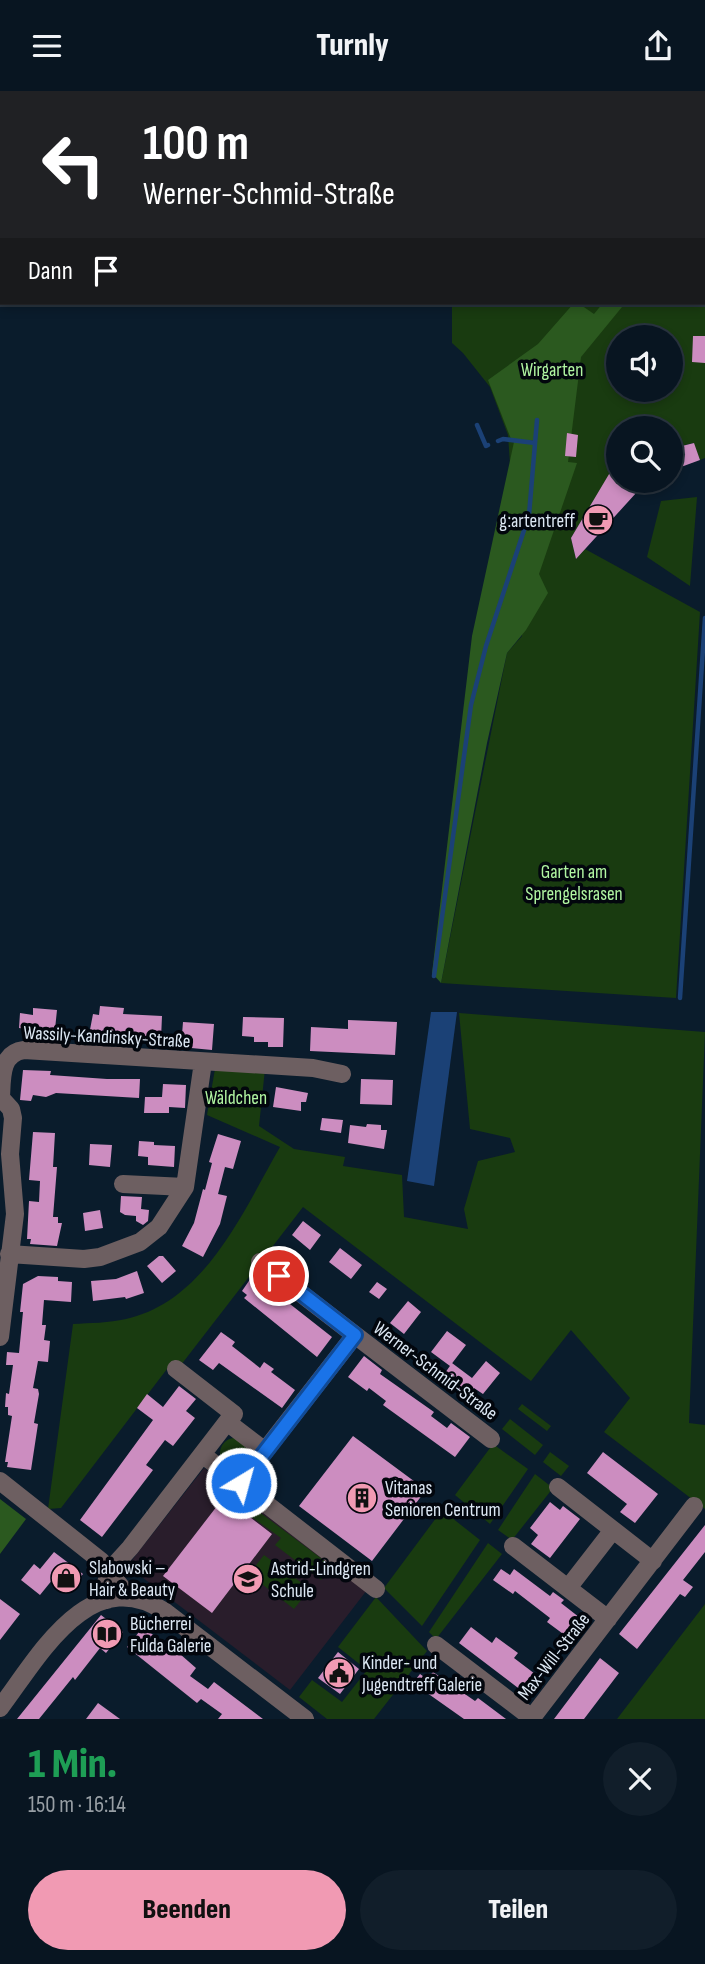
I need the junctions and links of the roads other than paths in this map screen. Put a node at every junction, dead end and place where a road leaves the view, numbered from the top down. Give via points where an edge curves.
1 (203, 1062) junction
2 (342, 1074) dead end
3 (1, 1097) edge
4 (123, 1184) dead end
5 (185, 1187) junction
6 (9, 1254) junction
7 (260, 1262) dead end
8 (355, 1335) junction
9 (0, 1337) edge
10 (176, 1369) dead end
11 (228, 1422) junction
12 (491, 1439) dead end
13 (265, 1451) junction
14 (203, 1455) junction
15 (0, 1481) edge
16 (240, 1483) junction
17 (558, 1487) dead end
18 (694, 1506) dead end
19 (613, 1530) junction
20 (513, 1546) dead end
21 (653, 1561) junction
22 (110, 1570) junction
23 (568, 1588) junction
24 (376, 1589) dead end
25 (128, 1596) junction
26 (107, 1600) junction
27 (608, 1619) junction
28 (436, 1645) dead end
29 (0, 1708) edge
30 (305, 1719) edge
31 (532, 1719) edge

1 - 2 street, Wassily-Kandinsky-Straße
1 - 3 street, Wassily-Kandinsky-Straße via 24,1050 11,1054
1 - 5 street, Wassily-Kandinsky-Straße
3 - 6 street via 13,1118 10,1154 15,1214
4 - 5 street
5 - 6 street, Wassily-Kandinsky-Straße via 159,1227 121,1251 84,1259
6 - 9 street
7 - 8 street, Werner-Schmid-Straße
8 - 12 street, Werner-Schmid-Straße
8 - 13 street, Werner-Schmid-Straße
10 - 11 street via 234,1414
11 - 13 street
11 - 14 street
13 - 16 street, Werner-Schmid-Straße
14 - 16 street
14 - 22 street
15 - 22 street
16 - 24 street
17 - 19 street
18 - 21 street, Max-Will-Straße
19 - 21 street
19 - 23 street, Max-Will-Straße
20 - 23 street, Max-Will-Straße
21 - 27 street, Max-Will-Straße
22 - 25 street
22 - 26 street
23 - 27 street, Max-Will-Straße
25 - 26 street
25 - 30 street via 164,1611
26 - 29 street via 88,1607 62,1628
27 - 31 street, Max-Will-Straße
28 - 31 street, Max-Will-Straße

